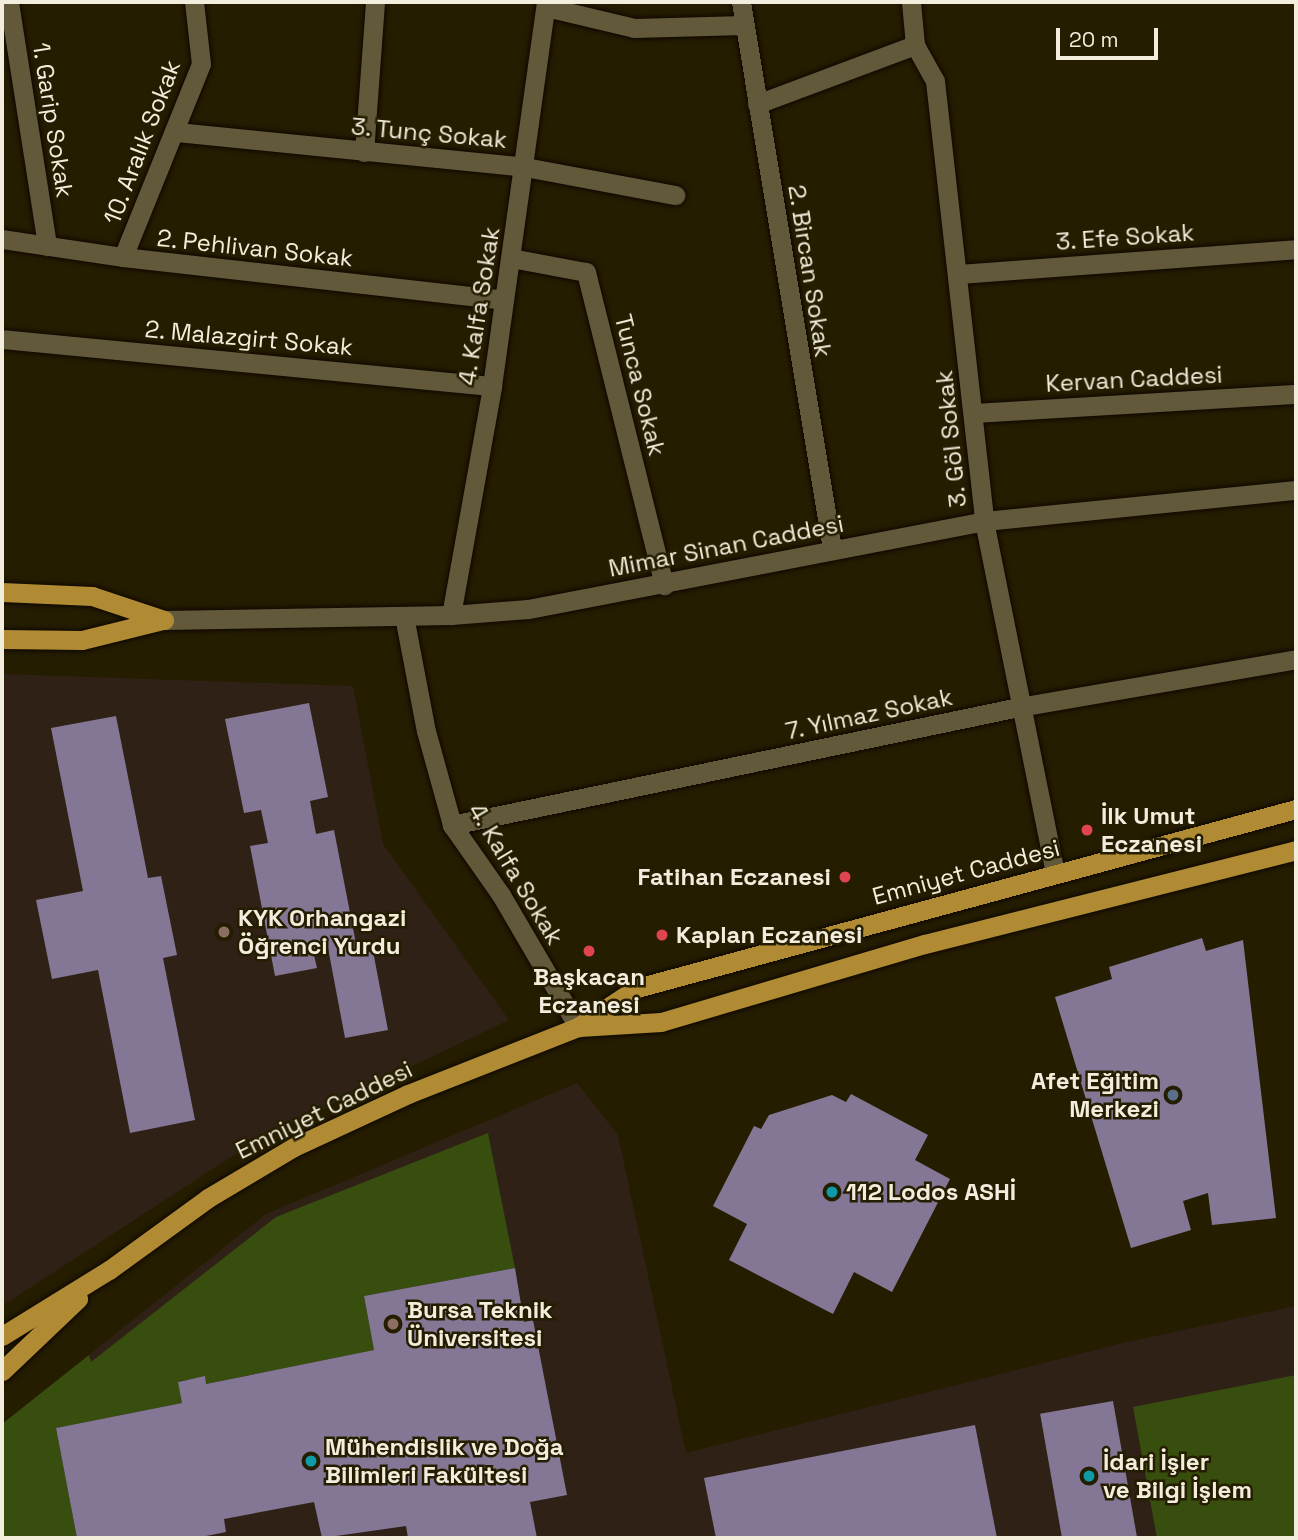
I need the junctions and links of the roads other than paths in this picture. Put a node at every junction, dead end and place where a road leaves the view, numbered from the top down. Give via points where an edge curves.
1 (9, 2) edge
2 (194, 2) edge
3 (375, 2) edge
4 (741, 2) edge
5 (911, 2) edge
6 (546, 4) edge
7 (744, 25) junction
8 (915, 45) junction
9 (757, 104) junction
10 (176, 132) junction
11 (364, 152) junction
12 (525, 167) junction
13 (675, 195) dead end
14 (2, 239) edge
15 (47, 246) junction
16 (1296, 249) edge
17 (123, 257) junction
18 (511, 258) junction
19 (958, 274) junction
20 (504, 300) junction
21 (2, 339) edge
22 (492, 386) junction
23 (1296, 394) edge
24 (975, 413) junction
25 (1296, 490) edge
26 (1219, 498) junction
27 (1296, 504) edge
28 (984, 521) junction
29 (832, 549) junction
30 (664, 585) junction
31 (2, 592) edge
32 (451, 615) junction
33 (404, 616) junction
34 (164, 620) junction
35 (2, 639) edge
36 (1296, 659) edge
37 (1019, 708) junction
38 (1296, 808) edge
39 (452, 825) junction
40 (1296, 850) edge
41 (1055, 873) junction
42 (578, 1027) junction
43 (109, 1270) junction
44 (2, 1336) edge
45 (2, 1371) edge

1 - 15 street, 1. Garip Sokak
2 - 10 street, 10. Aralık Sokak via 201,64
3 - 11 street
4 - 7 street, 2. Bircan Sokak
5 - 8 street, 3. Göl Sokak
6 - 7 street via 634,27
6 - 12 street, 4. Kalfa Sokak
7 - 9 street, 2. Bircan Sokak
8 - 9 street
8 - 19 street, 3. Göl Sokak via 935,81
9 - 29 street, 2. Bircan Sokak
10 - 11 street, 3. Tunç Sokak
10 - 17 street, 10. Aralık Sokak
11 - 12 street, 3. Tunç Sokak
12 - 13 street, 3. Tunç Sokak
12 - 18 street, 4. Kalfa Sokak
14 - 15 street, 2. Pehlivan Sokak
15 - 17 street, 2. Pehlivan Sokak
16 - 19 street, 3. Efe Sokak
17 - 20 street, 2. Pehlivan Sokak
18 - 20 street, 4. Kalfa Sokak
18 - 30 street, Tunca Sokak via 586,272
19 - 24 street, 3. Göl Sokak
20 - 22 street, 4. Kalfa Sokak
21 - 22 street, 2. Malazgirt Sokak
22 - 32 street, 4. Kalfa Sokak
23 - 24 street, Kervan Caddesi
24 - 28 street, 3. Göl Sokak
25 - 26 street, Mimar Sinan Caddesi
26 - 27 street
26 - 28 street, Mimar Sinan Caddesi
28 - 29 street, Mimar Sinan Caddesi
28 - 37 street, 3. Göl Sokak
29 - 30 street, Mimar Sinan Caddesi
30 - 32 street, Mimar Sinan Caddesi via 528,608
31 - 34 main road via 92,596
32 - 33 street, Mimar Sinan Caddesi
33 - 34 street, Mimar Sinan Caddesi
33 - 39 street, 4. Kalfa Sokak via 426,731
34 - 35 main road via 82,640
36 - 37 street, 7. Yılmaz Sokak
37 - 39 street, 7. Yılmaz Sokak
37 - 41 street, 3. Göl Sokak
38 - 41 main road, Emniyet Caddesi
39 - 42 street, 4. Kalfa Sokak via 501,895
40 - 42 main road, Emniyet Caddesi via 951,937 661,1022
41 - 42 main road, Emniyet Caddesi via 637,988
42 - 43 main road, Emniyet Caddesi via 408,1094 294,1147 208,1198
43 - 44 main road
43 - 45 main road

